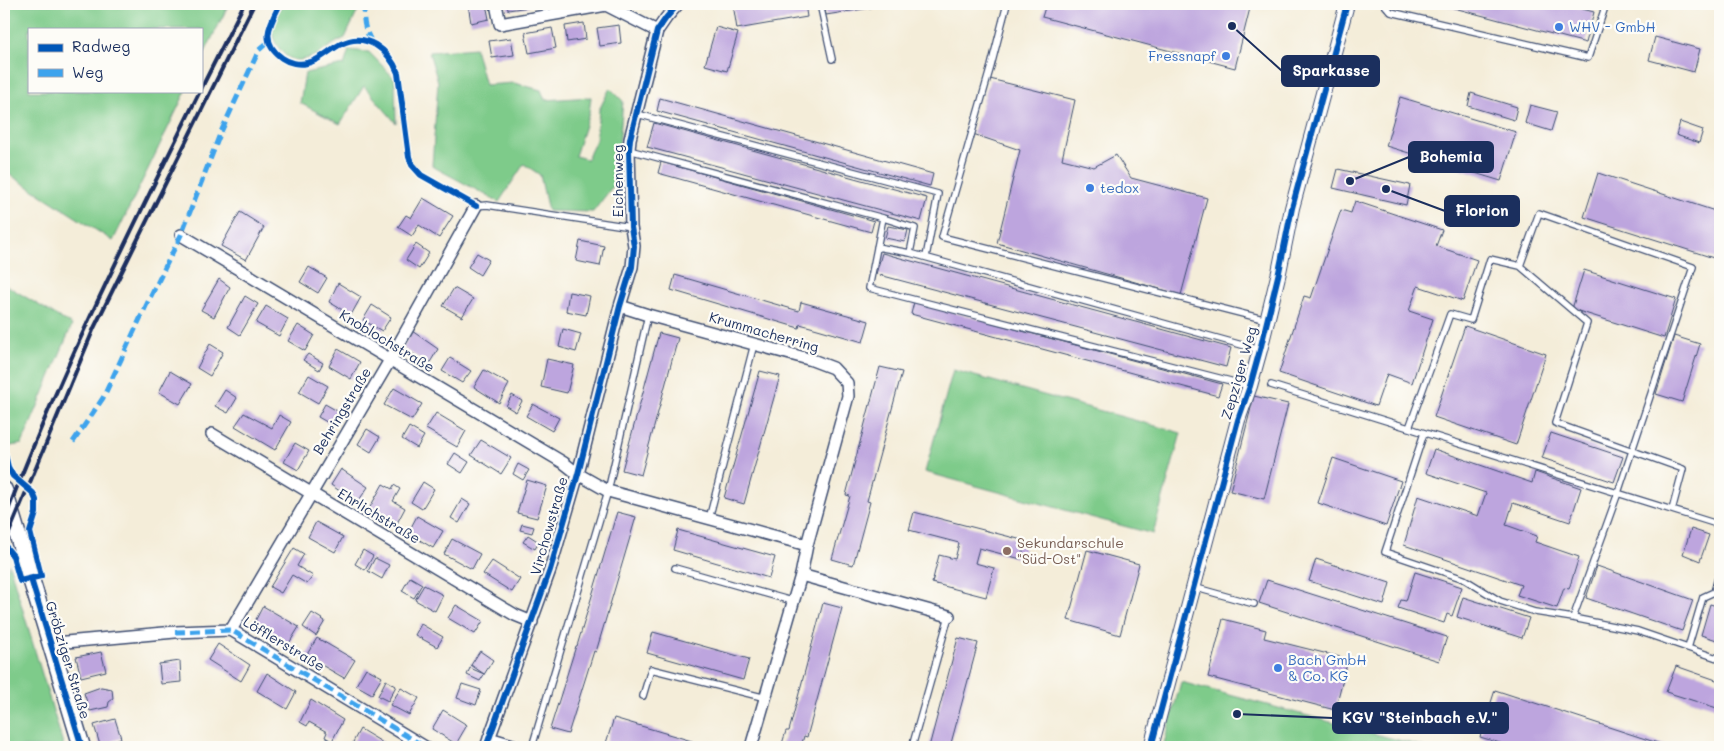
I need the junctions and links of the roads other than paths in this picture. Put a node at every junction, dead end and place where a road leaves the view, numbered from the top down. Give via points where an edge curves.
1 (496, 4) edge
2 (606, 4) edge
3 (678, 4) edge
4 (820, 4) edge
5 (1007, 4) edge
6 (1347, 4) edge
7 (1384, 4) edge
8 (1601, 4) edge
9 (658, 31) junction
10 (832, 60) dead end
11 (637, 114) junction
12 (629, 150) junction
13 (476, 206) joint
14 (883, 218) junction
15 (631, 227) junction
16 (181, 236) dead end
17 (877, 246) junction
18 (910, 253) junction
19 (926, 257) junction
20 (1520, 266) junction
21 (620, 306) junction
22 (648, 315) junction
23 (1267, 320) junction
24 (754, 344) junction
25 (1260, 350) junction
26 (390, 360) junction
27 (1271, 385) dead end
28 (1250, 386) junction
29 (1409, 428) junction
30 (1424, 432) junction
31 (212, 434) dead end
32 (1632, 450) junction
33 (578, 474) junction
34 (4, 490) edge
35 (608, 492) junction
36 (311, 493) junction
37 (1618, 493) junction
38 (1672, 510) junction
39 (709, 519) junction
40 (1720, 525) edge
41 (807, 545) junction
42 (674, 568) dead end
43 (1720, 570) edge
44 (801, 575) junction
45 (1193, 587) junction
46 (792, 601) junction
47 (1254, 604) dead end
48 (949, 616) joint
49 (1573, 618) junction
50 (532, 622) junction
51 (231, 630) junction
52 (51, 646) junction
53 (1688, 648) junction
54 (1720, 659) edge
55 (643, 696) dead end
56 (766, 698) junction
57 (488, 743) edge
58 (82, 747) edge
59 (425, 747) edge
60 (518, 747) edge
61 (532, 747) edge
62 (751, 747) edge
63 (912, 747) edge
64 (1150, 747) edge

1 - 2 street via 500,24
2 - 9 street
3 - 9 street, Eichenweg
4 - 10 lane
5 - 23 lane via 942,236
6 - 23 street, Zepziger Weg via 1292,210
7 - 8 lane via 1391,12 1588,58 1604,10
9 - 11 street, Eichenweg
11 - 12 street, Eichenweg
11 - 19 lane via 938,194
12 - 14 lane
12 - 15 street, Eichenweg
13 - 15 lane
13 - 26 street, Behringstraße
14 - 17 lane
14 - 18 lane via 915,228
15 - 21 street, Eichenweg via 634,246 632,267
16 - 26 street, Knoblochstraße
17 - 18 lane
17 - 28 lane via 869,288
18 - 19 lane
19 - 25 lane
20 - 29 lane via 1490,259 1471,320 1450,314
20 - 32 lane via 1587,323 1555,423
20 - 32 lane via 1539,213 1693,267
21 - 22 street, Krummacherring
21 - 33 street, Virchowstraße
22 - 24 street, Krummacherring
22 - 35 lane
23 - 25 street, Zepziger Weg
24 - 39 lane
24 - 41 street, Krummacherring via 833,368 847,383 848,396
25 - 28 street, Zepziger Weg
26 - 33 street, Knoblochstraße
26 - 36 street, Behringstraße
27 - 29 lane
28 - 45 street, Zepziger Weg
29 - 30 lane
30 - 37 lane
30 - 49 lane via 1385,552 1464,578 1500,600 1535,612
31 - 36 street, Ehrlichstraße
32 - 37 lane
32 - 38 lane via 1683,469
33 - 35 street
33 - 50 street, Virchowstraße
34 - 52 main road, Gröbziger Straße
35 - 39 street
35 - 61 lane
36 - 50 street, Ehrlichstraße via 515,615
36 - 51 street, Behringstraße
37 - 38 lane
37 - 49 lane
38 - 40 lane
39 - 41 street
41 - 44 street, Krummacherring
42 - 46 lane
43 - 53 lane via 1714,592 1704,597
44 - 46 street, Krummacherring
44 - 48 street
45 - 47 lane
45 - 64 street, Zepziger Weg
46 - 56 street, Krummacherring
48 - 63 lane
49 - 53 lane via 1638,630
50 - 57 street, Virchowstraße
51 - 52 street, Löfflerstraße via 176,632
51 - 59 street, Löfflerstraße
52 - 58 main road, Gröbziger Straße
53 - 54 lane
55 - 56 lane via 651,669
56 - 62 street, Krummacherring
57 - 60 street

